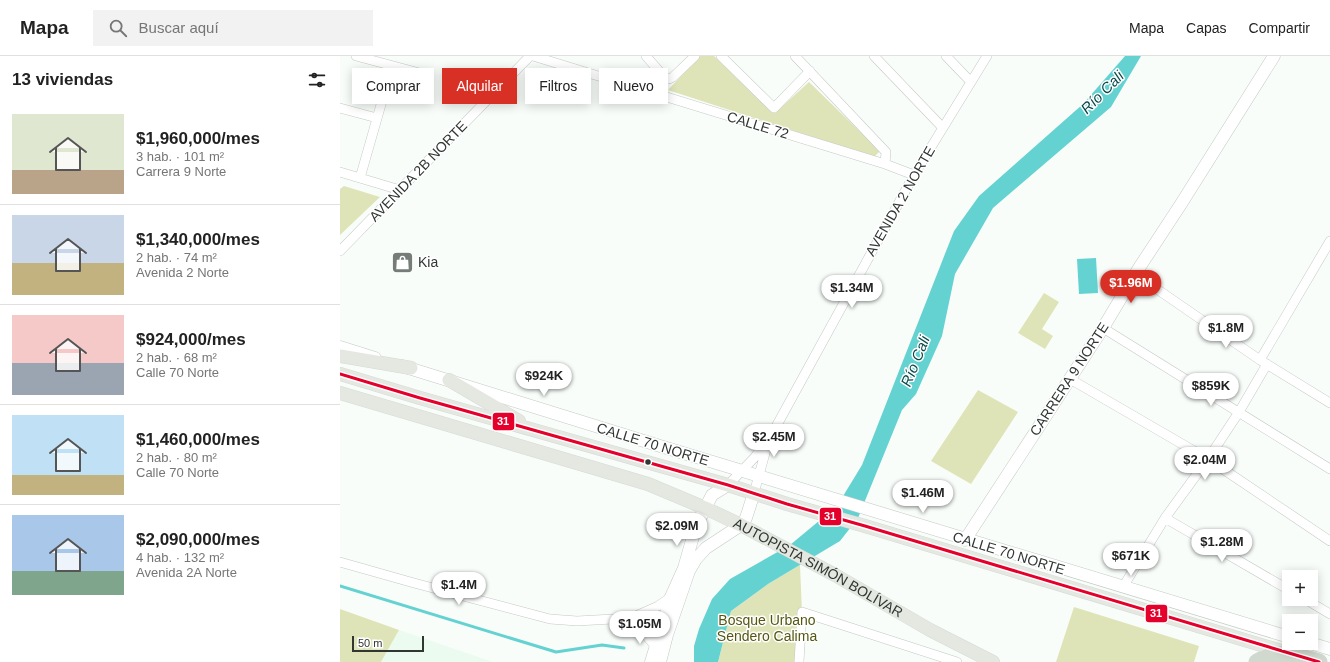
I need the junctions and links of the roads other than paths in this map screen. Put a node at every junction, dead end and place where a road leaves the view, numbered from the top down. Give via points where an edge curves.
1 (356, 56) edge
2 (530, 56) edge
3 (534, 56) edge
4 (646, 56) edge
5 (695, 56) edge
6 (721, 56) edge
7 (795, 56) edge
8 (874, 56) edge
9 (946, 56) edge
10 (987, 56) edge
11 (1274, 56) edge
12 (392, 66) junction
13 (400, 68) edge
14 (810, 71) junction
15 (971, 82) junction
16 (340, 108) edge
17 (377, 118) junction
18 (943, 128) junction
19 (885, 164) junction
20 (340, 172) edge
21 (914, 174) junction
22 (360, 178) junction
23 (400, 190) junction
24 (1330, 241) edge
25 (340, 251) edge
26 (1135, 274) junction
27 (1103, 328) junction
28 (340, 347) edge
29 (340, 356) edge
30 (1263, 362) junction
31 (411, 368) junction
32 (340, 374) edge
33 (1070, 379) junction
34 (449, 380) junction
35 (340, 393) edge
36 (1330, 403) edge
37 (1239, 412) junction
38 (535, 430) junction
39 (772, 434) junction
40 (1208, 459) junction
41 (1330, 469) edge
42 (741, 471) junction
43 (758, 476) junction
44 (728, 485) junction
45 (754, 493) junction
46 (705, 508) junction
47 (1165, 518) junction
48 (741, 525) junction
49 (966, 540) junction
50 (1330, 541) edge
51 (340, 562) edge
52 (1282, 586) edge
53 (1123, 587) junction
54 (675, 598) junction
55 (1317, 606) edge
56 (1330, 614) edge
57 (631, 618) junction
58 (1282, 635) edge
59 (1318, 646) edge
60 (659, 648) junction
61 (1330, 650) edge
62 (1294, 655) junction
63 (651, 662) edge
64 (660, 662) edge
65 (799, 662) edge
66 (957, 662) edge
67 (993, 662) edge
68 (1257, 662) edge
69 (1319, 662) edge

1 - 12 street
2 - 23 street, AVENIDA 2B NORTE
3 - 19 street, CALLE 72
4 - 5 street via 665,78 669,79
6 - 14 street via 774,108
7 - 14 street
8 - 18 street
9 - 15 street
10 - 15 street, AVENIDA 2 NORTE
11 - 26 street, CARRERA 9 NORTE
12 - 13 street
12 - 17 street
14 - 19 street via 886,152
15 - 18 street, AVENIDA 2 NORTE
16 - 17 street
17 - 22 street
18 - 21 street, AVENIDA 2 NORTE
19 - 21 street, CALLE 72
20 - 22 street
21 - 39 street, AVENIDA 2 NORTE
22 - 23 street
23 - 25 street, AVENIDA 2B NORTE
24 - 30 street
26 - 27 street, CARRERA 9 NORTE
26 - 30 street
27 - 33 street, CARRERA 9 NORTE
27 - 37 street
28 - 31 street, CALLE 70 NORTE
29 - 31 main road
30 - 36 street
30 - 37 street
31 - 34 street, CALLE 70 NORTE
32 - 38 main road
33 - 40 street
33 - 49 street, CARRERA 9 NORTE
34 - 38 main road
34 - 42 street, CALLE 70 NORTE
35 - 46 main road, AUTOPISTA SIMÓN BOLÍVAR via 648,484
37 - 40 street
37 - 41 street
38 - 44 main road
39 - 42 street, AVENIDA 2 NORTE
39 - 43 street, AVENIDA 2 NORTE
40 - 47 street
40 - 50 street
42 - 43 street, CALLE 70 NORTE
42 - 44 street, AVENIDA 2 NORTE
43 - 45 street, AVENIDA 2 NORTE
43 - 49 street, CALLE 70 NORTE
44 - 45 main road
44 - 46 street via 712,495
45 - 48 street
45 - 62 main road
46 - 48 main road, AUTOPISTA SIMÓN BOLÍVAR
46 - 54 street via 696,526
47 - 52 street
47 - 53 street
48 - 54 street via 700,554
48 - 67 main road, AUTOPISTA SIMÓN BOLÍVAR
49 - 53 street, CALLE 70 NORTE
51 - 57 street via 550,619 577,621
53 - 58 street, CALLE 70 NORTE
54 - 57 street
54 - 60 street
55 - 56 street
57 - 60 street
59 - 61 street
60 - 63 street
60 - 64 street
62 - 68 highway via 1268,656
62 - 69 highway
65 - 66 street via 802,612

